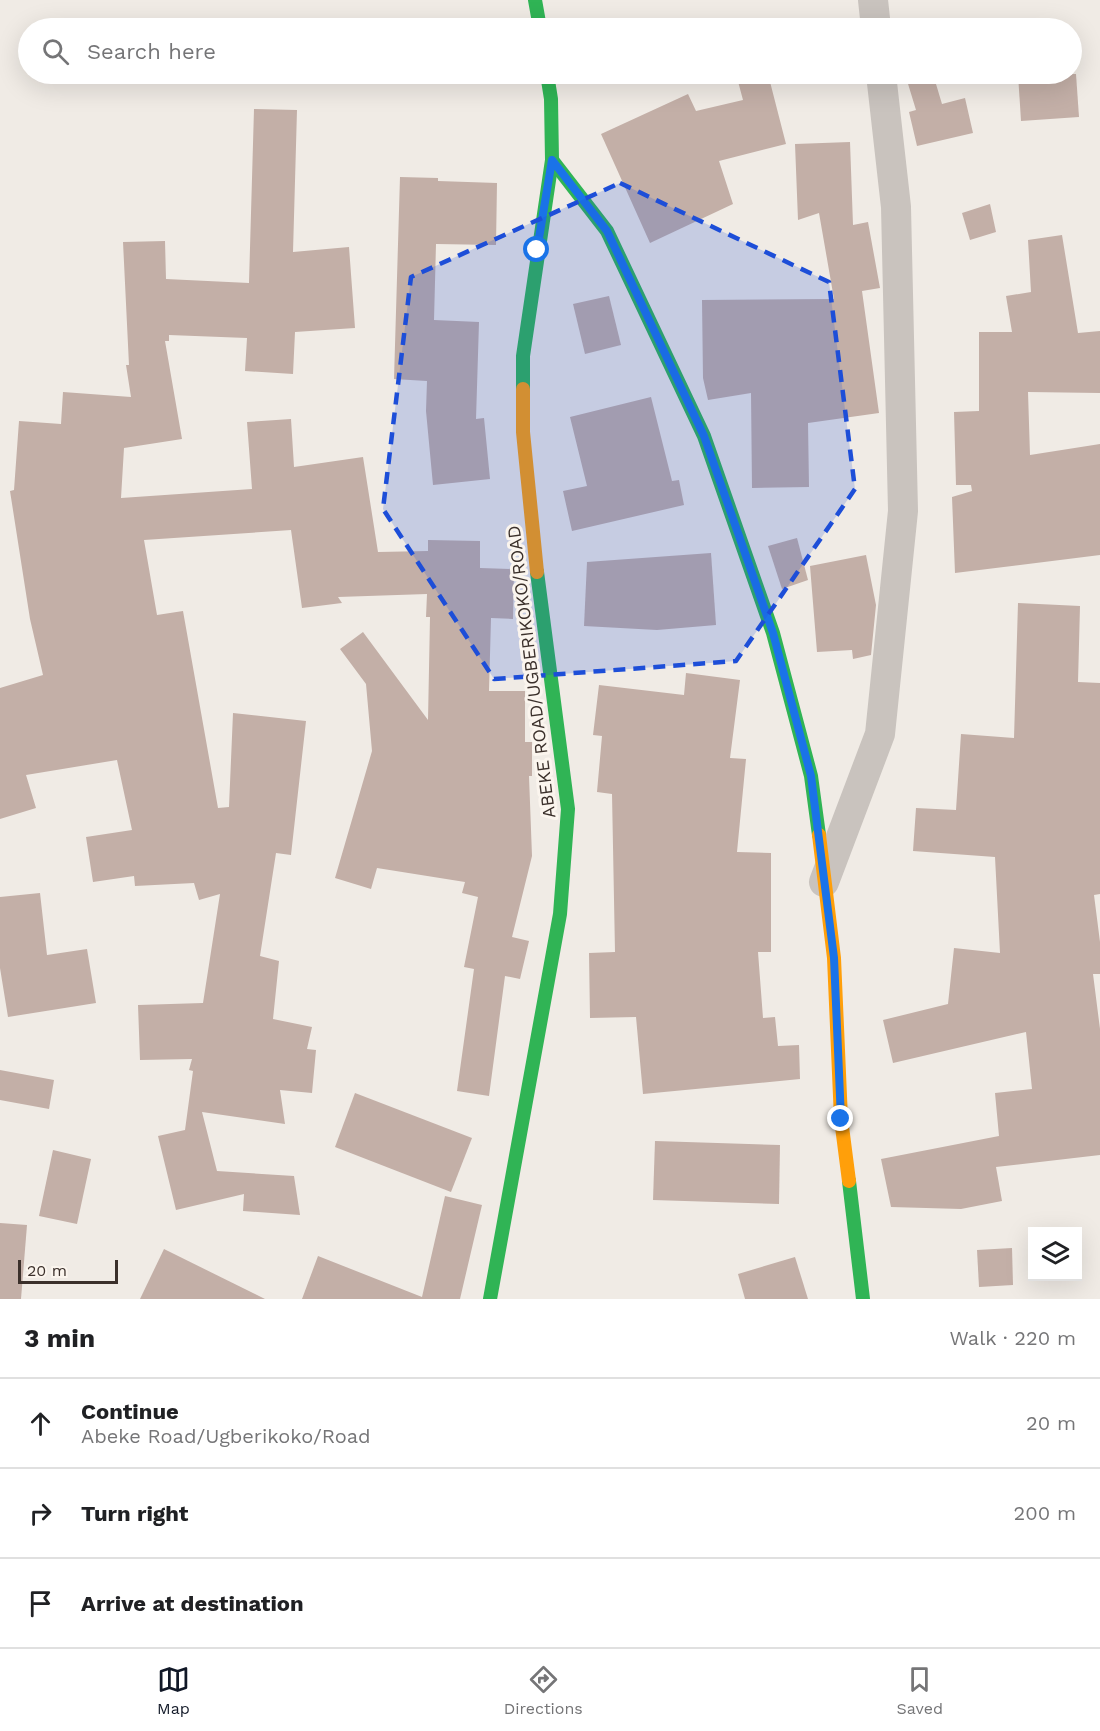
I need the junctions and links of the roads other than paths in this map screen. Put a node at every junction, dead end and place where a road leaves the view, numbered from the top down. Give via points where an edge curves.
1 (535, 0) edge
2 (873, 0) edge
3 (538, 18) edge
4 (875, 18) edge
5 (549, 84) edge
6 (882, 84) edge
7 (552, 160) junction
8 (824, 882) junction
9 (490, 1299) edge
10 (863, 1299) edge

1 - 3 street
2 - 4 street
5 - 7 street, ABEKE ROAD/UGBERIKOKO/ROAD
6 - 8 street via 896,207 903,511 880,734
7 - 8 street via 607,231 704,436 773,633 811,776
7 - 9 street, ABEKE ROAD/UGBERIKOKO/ROAD via 523,356 523,432 532,543 568,809 560,914
8 - 10 street via 834,958 841,1119

